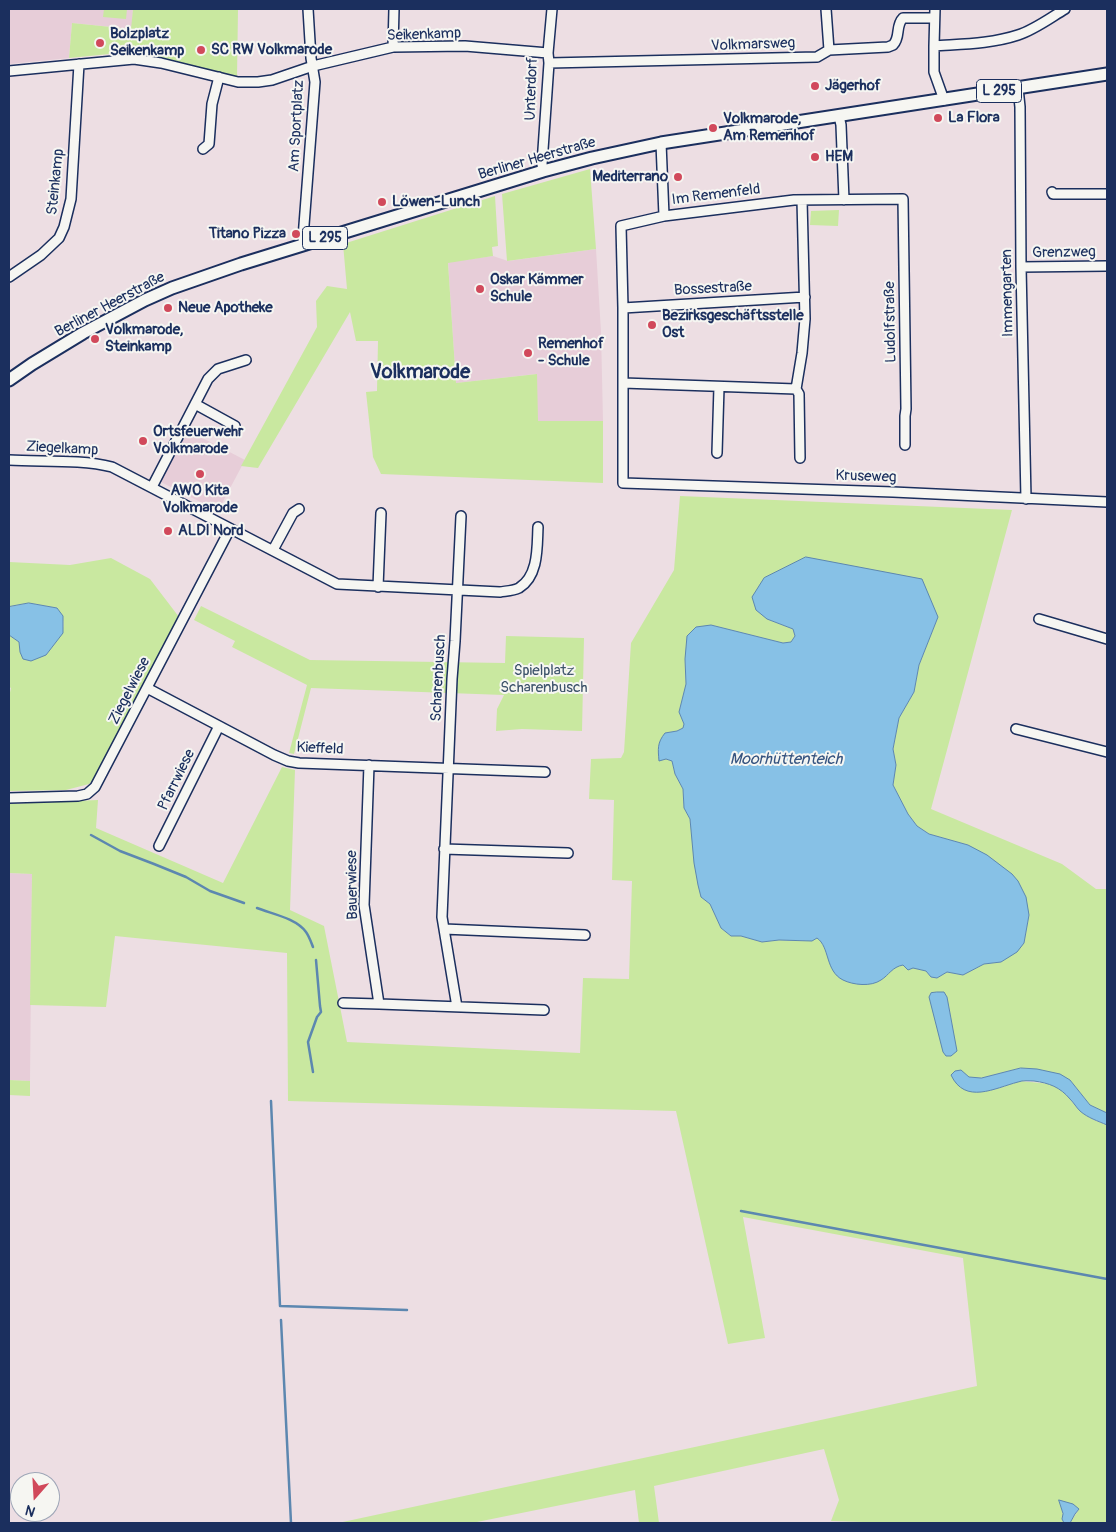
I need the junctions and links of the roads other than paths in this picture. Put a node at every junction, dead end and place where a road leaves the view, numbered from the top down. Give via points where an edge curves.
1 (308, 9) edge
2 (394, 9) edge
3 (552, 9) edge
4 (826, 9) edge
5 (1064, 9) edge
6 (935, 13) edge
7 (934, 46) junction
8 (393, 48) junction
9 (829, 50) junction
10 (548, 53) junction
11 (549, 63) junction
12 (79, 64) junction
13 (312, 66) junction
14 (9, 71) edge
15 (1107, 74) edge
16 (219, 77) junction
17 (1018, 88) junction
18 (944, 100) junction
19 (839, 116) junction
20 (661, 143) junction
21 (203, 149) dead end
22 (543, 171) junction
23 (1052, 192) dead end
24 (1107, 194) edge
25 (903, 199) joint
26 (802, 200) junction
27 (844, 200) junction
28 (664, 216) junction
29 (304, 245) junction
30 (1107, 266) edge
31 (1021, 267) junction
32 (9, 277) edge
33 (805, 297) junction
34 (623, 308) junction
35 (246, 360) dead end
36 (9, 380) edge
37 (623, 383) junction
38 (719, 387) junction
39 (796, 389) junction
40 (195, 404) junction
41 (235, 426) dead end
42 (905, 445) dead end
43 (717, 453) dead end
44 (800, 458) dead end
45 (9, 460) edge
46 (152, 487) junction
47 (1026, 499) junction
48 (1107, 502) edge
49 (299, 509) dead end
50 (381, 513) dead end
51 (461, 516) dead end
52 (538, 527) dead end
53 (230, 529) junction
54 (273, 550) junction
55 (378, 586) junction
56 (458, 590) junction
57 (1039, 619) dead end
58 (1107, 639) edge
59 (147, 688) junction
60 (219, 726) junction
61 (1016, 728) dead end
62 (1107, 752) edge
63 (369, 765) junction
64 (448, 768) junction
65 (545, 772) dead end
66 (9, 798) edge
67 (159, 846) dead end
68 (444, 849) junction
69 (568, 853) dead end
70 (444, 929) junction
71 (585, 936) dead end
72 (343, 1003) dead end
73 (379, 1004) junction
74 (457, 1007) junction
75 (544, 1010) dead end

1 - 13 street, Am Sportplatz
2 - 8 street
3 - 10 street, Unterdorf
4 - 9 street
5 - 7 street via 1018,35
6 - 7 street
6 - 9 street, Volkmarsweg via 903,18 899,22 898,38 888,47
7 - 18 street via 934,72
8 - 10 street, Seikenkamp via 465,46
8 - 13 street, Seikenkamp
9 - 11 street, Volkmarsweg via 817,57
10 - 11 street, Unterdorf
11 - 22 street, Unterdorf
12 - 14 street, Seikenkamp
12 - 16 street, Seikenkamp via 134,59
12 - 32 street, Steinkamp via 71,199 64,227 59,238 47,250
13 - 16 street, Seikenkamp via 258,82 238,82
13 - 29 street, Am Sportplatz via 315,82
15 - 17 main road, Berliner Heerstraße / L 295
16 - 21 street via 212,104 209,144
17 - 18 main road, Berliner Heerstraße / L 295
17 - 31 street, Immengarten
18 - 19 main road, Berliner Heerstraße / L 295
19 - 20 main road, Berliner Heerstraße / L 295
19 - 27 street
20 - 22 main road, Berliner Heerstraße / L 295
20 - 28 street, Im Remenfeld
22 - 29 main road, Berliner Heerstraße / L 295
23 - 24 street
25 - 27 street, Im Remenfeld
25 - 42 street, Ludolfstraße
26 - 27 street, Im Remenfeld
26 - 28 street, Im Remenfeld
26 - 33 street
28 - 34 street via 621,226
29 - 36 main road, Berliner Heerstraße / L 295 via 194,280 145,300 83,333
30 - 31 street, Grenzweg
31 - 47 street, Immengarten
33 - 34 street, Bossestraße
33 - 39 street via 802,354
34 - 37 street
35 - 40 street via 215,371
37 - 38 street
37 - 47 street, Kruseweg via 623,483
38 - 39 street
38 - 43 street
39 - 44 street via 799,394
40 - 41 street
40 - 46 street
45 - 46 street, Ziegelkamp via 104,465
46 - 53 street, Ziegelkamp
47 - 48 street, Kruseweg
49 - 54 street via 293,513
50 - 55 street
51 - 56 street
52 - 56 street, Ziegelkamp via 537,558 519,588 500,592
53 - 54 street, Ziegelkamp
53 - 59 street, Ziegelwiese
54 - 55 street, Ziegelkamp via 337,584
55 - 56 street, Ziegelkamp
56 - 64 street, Scharenbusch
57 - 58 street
59 - 60 street, Kieffeld
59 - 66 street, Ziegelwiese via 92,791 78,796
60 - 63 street, Kieffeld via 288,761
60 - 67 street, Pfarrwiese
61 - 62 street
63 - 64 street, Kieffeld
63 - 73 street, Bauerwiese via 364,905
64 - 65 street
64 - 68 street, Scharenbusch
68 - 69 street
68 - 70 street, Scharenbusch
70 - 71 street
70 - 74 street, Scharenbusch
72 - 73 street
73 - 74 street
74 - 75 street

